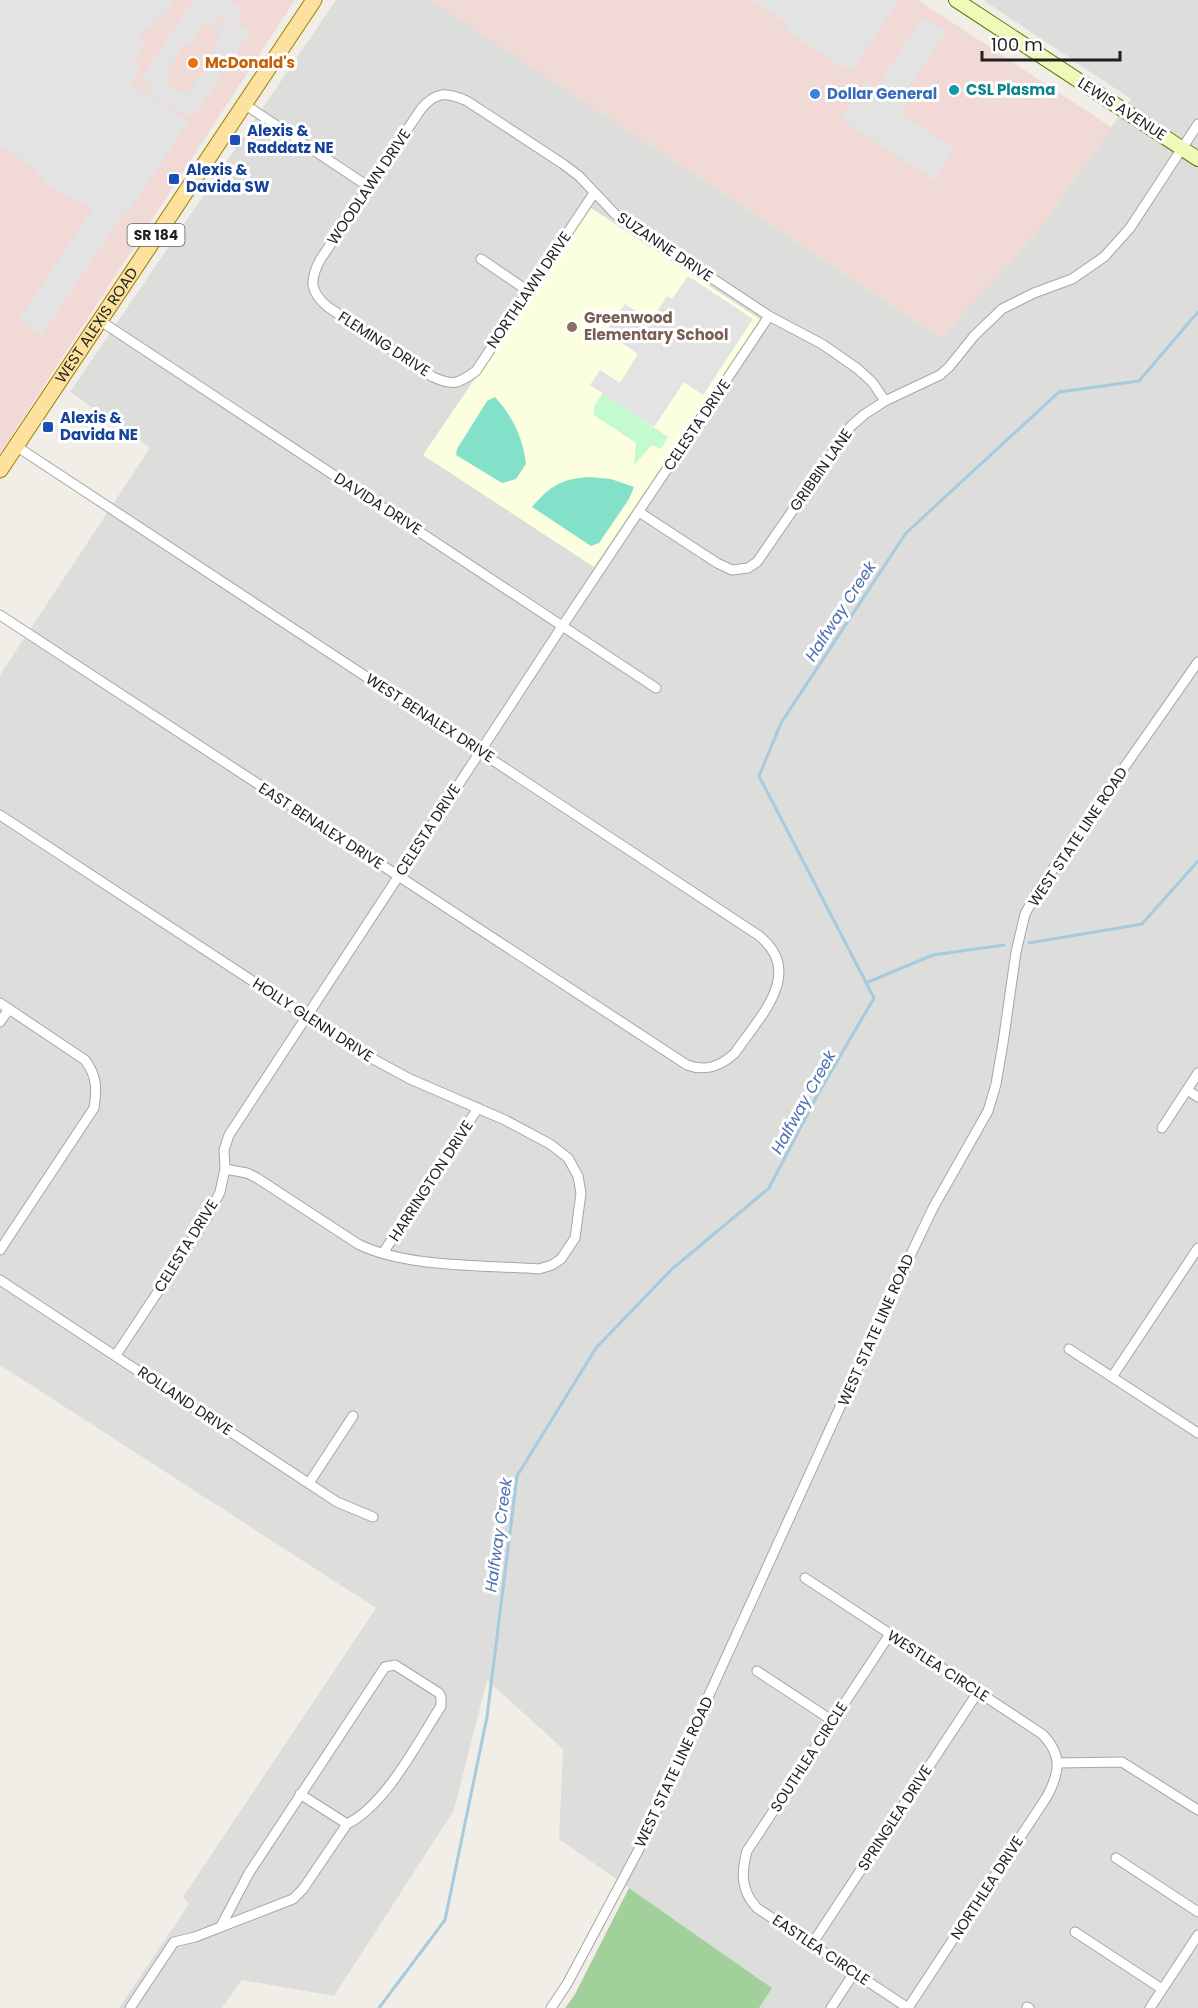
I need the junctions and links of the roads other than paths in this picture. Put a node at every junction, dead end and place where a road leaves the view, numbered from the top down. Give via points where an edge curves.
1 (314, 0) edge
2 (956, 0) edge
3 (444, 95) joint
4 (244, 104) junction
5 (1198, 124) edge
6 (1182, 149) junction
7 (1198, 159) edge
8 (369, 187) junction
9 (594, 193) junction
10 (481, 259) dead end
11 (528, 291) junction
12 (314, 292) joint
13 (769, 316) junction
14 (99, 320) junction
15 (460, 382) joint
16 (885, 401) junction
17 (16, 446) junction
18 (0, 470) edge
19 (639, 512) junction
20 (0, 615) edge
21 (563, 625) junction
22 (1198, 662) edge
23 (656, 688) dead end
24 (480, 752) junction
25 (0, 815) edge
26 (398, 876) junction
27 (0, 1003) edge
28 (9, 1008) junction
29 (306, 1016) junction
30 (0, 1022) edge
31 (756, 1022) joint
32 (1198, 1074) edge
33 (1187, 1090) junction
34 (1198, 1097) edge
35 (478, 1108) junction
36 (1162, 1128) dead end
37 (225, 1169) junction
38 (1198, 1248) edge
39 (0, 1251) edge
40 (383, 1253) junction
41 (0, 1280) edge
42 (1069, 1349) dead end
43 (116, 1356) junction
44 (1112, 1377) junction
45 (352, 1416) dead end
46 (1198, 1419) edge
47 (1195, 1431) edge
48 (309, 1483) junction
49 (373, 1517) dead end
50 (806, 1578) dead end
51 (890, 1634) junction
52 (757, 1671) dead end
53 (978, 1692) junction
54 (832, 1722) junction
55 (1058, 1763) junction
56 (300, 1794) junction
57 (1198, 1809) edge
58 (347, 1824) junction
59 (1116, 1858) dead end
60 (743, 1884) joint
61 (1198, 1912) edge
62 (221, 1926) junction
63 (1075, 1932) dead end
64 (1198, 1935) edge
65 (812, 1944) junction
66 (854, 1973) junction
67 (1162, 1989) junction
68 (130, 2008) edge
69 (551, 2008) edge
70 (831, 2008) edge
71 (908, 2008) edge
72 (1150, 2008) edge

1 - 4 main road, WEST ALEXIS ROAD / SR 184
2 - 6 main road, LEWIS AVENUE
3 - 8 street, WOODLAWN DRIVE via 428,100
3 - 9 street, SUZANNE DRIVE via 467,101 563,164
4 - 8 street
4 - 14 main road, WEST ALEXIS ROAD / SR 184
5 - 6 street, GRIBBIN LANE
6 - 7 main road, LEWIS AVENUE
6 - 16 street, GRIBBIN LANE via 1130,228 1104,257 1072,279 1002,309 940,375
8 - 12 street, WOODLAWN DRIVE via 320,260 314,273
9 - 11 street, NORTHLAWN DRIVE
9 - 13 street, SUZANNE DRIVE via 615,214
10 - 11 street
11 - 15 street, NORTHLAWN DRIVE via 476,371
12 - 15 street, FLEMING DRIVE via 328,307 433,377
13 - 16 street, SUZANNE DRIVE via 822,344 858,369
13 - 19 street, CELESTA DRIVE
14 - 17 main road, WEST ALEXIS ROAD / SR 184
14 - 21 street, DAVIDA DRIVE
16 - 19 street, GRIBBIN LANE via 850,426 764,554 743,569 732,570 717,563
17 - 18 main road, WEST ALEXIS ROAD / SR 184
17 - 24 street, WEST BENALEX DRIVE
19 - 21 street, CELESTA DRIVE
20 - 26 street, EAST BENALEX DRIVE
21 - 23 street, DAVIDA DRIVE
21 - 24 street, CELESTA DRIVE
22 - 69 street, WEST STATE LINE ROAD via 1025,914 988,1111 933,1208 880,1319 638,1851
24 - 26 street, CELESTA DRIVE
24 - 31 street, WEST BENALEX DRIVE via 769,943 780,962 780,974 778,986
25 - 29 street, HOLLY GLENN DRIVE
26 - 29 street, CELESTA DRIVE
26 - 31 street, EAST BENALEX DRIVE via 687,1065 708,1068 728,1059
27 - 28 street
28 - 30 street
28 - 39 street via 85,1060 95,1078 96,1091 94,1108
29 - 35 street, HOLLY GLENN DRIVE via 383,1065
29 - 37 street, CELESTA DRIVE via 229,1135 224,1150
32 - 33 street
33 - 34 street
33 - 36 street
35 - 40 street, HARRINGTON DRIVE
35 - 40 street, HOLLY GLENN DRIVE via 550,1144 568,1158 581,1192 575,1239 561,1258 539,1269 422,1261
37 - 40 street via 257,1178 358,1244
37 - 43 street, CELESTA DRIVE via 208,1216
38 - 44 street
41 - 43 street, ROLLAND DRIVE
42 - 44 street
43 - 48 street, ROLLAND DRIVE
44 - 47 street
45 - 48 street
46 - 47 street
48 - 49 street, ROLLAND DRIVE via 337,1502
50 - 51 street, WESTLEA CIRCLE
51 - 53 street, WESTLEA CIRCLE
51 - 54 street, SOUTHLEA CIRCLE
52 - 54 street
53 - 55 street, WESTLEA CIRCLE via 1042,1734 1056,1751
53 - 65 street, SPRINGLEA DRIVE
54 - 60 street, SOUTHLEA CIRCLE via 747,1851
55 - 57 street via 1122,1762
55 - 71 street, NORTHLEA DRIVE via 1054,1784 1046,1798
56 - 58 street
56 - 58 street via 385,1667 394,1665 439,1693 441,1706 381,1798
56 - 62 street via 249,1873
58 - 62 street via 293,1899
59 - 61 street
60 - 65 street, EASTLEA CIRCLE via 757,1908
62 - 68 street via 174,1942
63 - 67 street
64 - 67 street
65 - 66 street, EASTLEA CIRCLE
66 - 70 street
66 - 71 street, EASTLEA CIRCLE
67 - 72 street

